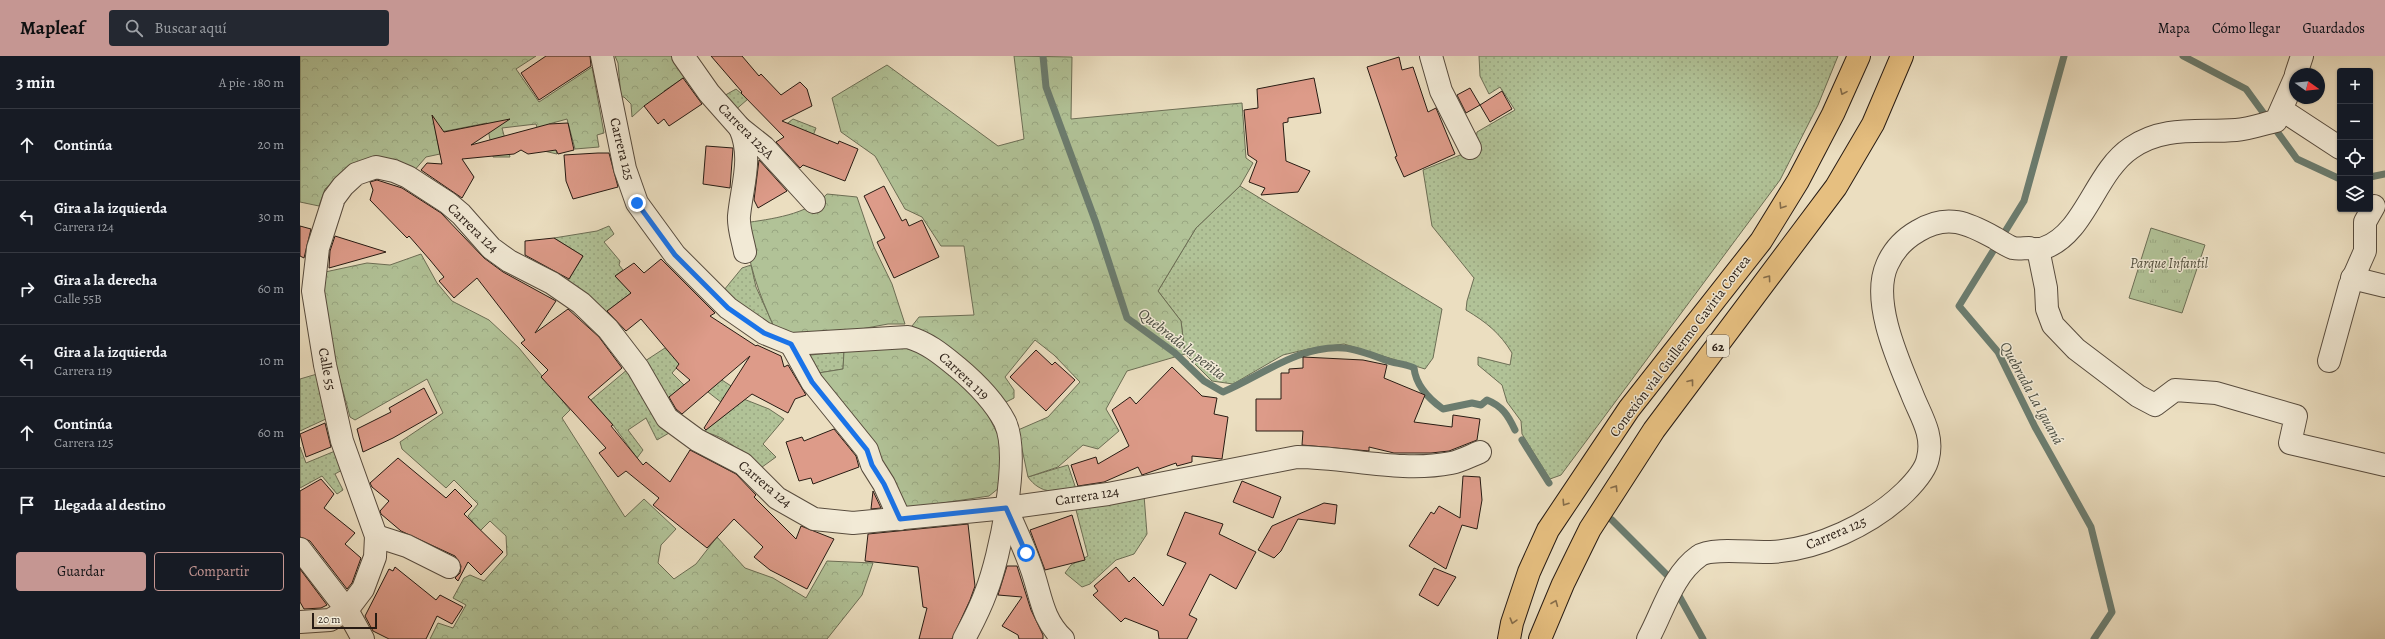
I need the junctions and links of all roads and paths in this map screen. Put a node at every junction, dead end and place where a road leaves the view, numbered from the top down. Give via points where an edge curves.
1 (602, 56) edge
2 (683, 56) edge
3 (1431, 56) edge
4 (1859, 56) edge
5 (1902, 56) edge
6 (2302, 56) edge
7 (2298, 68) edge
8 (2289, 93) edge
9 (2282, 110) junction
10 (740, 128) junction
11 (2337, 146) edge
12 (1470, 148) dead end
13 (334, 198) joint
14 (814, 202) dead end
15 (2374, 206) dead end
16 (2038, 249) junction
17 (745, 252) dead end
18 (2352, 278) junction
19 (2385, 286) edge
20 (764, 333) joint
21 (791, 344) junction
22 (2329, 361) dead end
23 (1480, 452) dead end
24 (2385, 465) edge
25 (1006, 508) junction
26 (900, 519) junction
27 (376, 536) junction
28 (300, 550) edge
29 (449, 567) dead end
30 (347, 610) junction
31 (300, 622) edge
32 (363, 639) edge
33 (964, 639) edge
34 (1062, 639) edge
35 (1509, 639) edge
36 (1540, 639) edge
37 (1648, 639) edge

1 - 20 street, Carrera 125 via 625,169 644,216 675,255 723,303
2 - 10 street, Carrera 125A via 709,93
3 - 12 street via 1441,91
4 -> 35 highway, Conexión vial Guillermo Gaviria Correa / 62 via 1830,121 1798,181 1761,241 1629,409 1548,530 1529,572
36 -> 5 highway, 62 via 1590,529 1654,430 1836,187 1873,124
6 - 7 street
8 - 9 street
9 - 11 street
9 - 16 street via 2276,121 2236,130 2168,132 2133,146 2108,172 2067,234 2045,248
10 - 14 street, Carrera 125A via 764,147
10 - 17 street via 746,151 747,175 739,217
13 - 26 street, Carrera 124 via 356,174 376,167 408,177 461,214 491,248 509,261 552,283 596,316 638,368 667,418 697,440 742,464 777,498 814,519 853,523
13 - 27 street, Calle 55 via 318,248 314,291 325,365 342,440
15 - 18 street via 2365,222 2365,251
16 - 24 street via 2046,288 2047,309 2054,325 2076,348 2138,396 2155,405 2175,390 2216,394 2296,416 2290,443
16 - 37 street, Carrera 125 via 2012,248 1962,223 1923,228 1899,246 1886,267 1881,296 1887,325 1899,360 1929,434 1928,460 1920,474 1904,493 1879,513 1815,544 1789,551 1727,551 1700,554 1679,577
18 - 19 street
18 - 22 street
20 - 21 street, Carrera 119
21 - 25 street, Carrera 119 via 908,337 923,341 934,348 991,400 1005,423 1010,450
21 - 26 street via 812,382 867,450
23 - 25 street, Carrera 124 via 1451,463 1402,466 1325,457 1297,457 1108,494
25 - 26 street, Carrera 124
25 - 33 street, Carrera 119 via 987,591
25 - 34 street via 1026,553 1040,592 1042,608 1053,630
27 - 29 street via 408,546
27 - 30 street, Calle 55 via 375,557 368,578 356,601
28 - 30 street
30 - 31 street via 330,620
30 - 32 street

